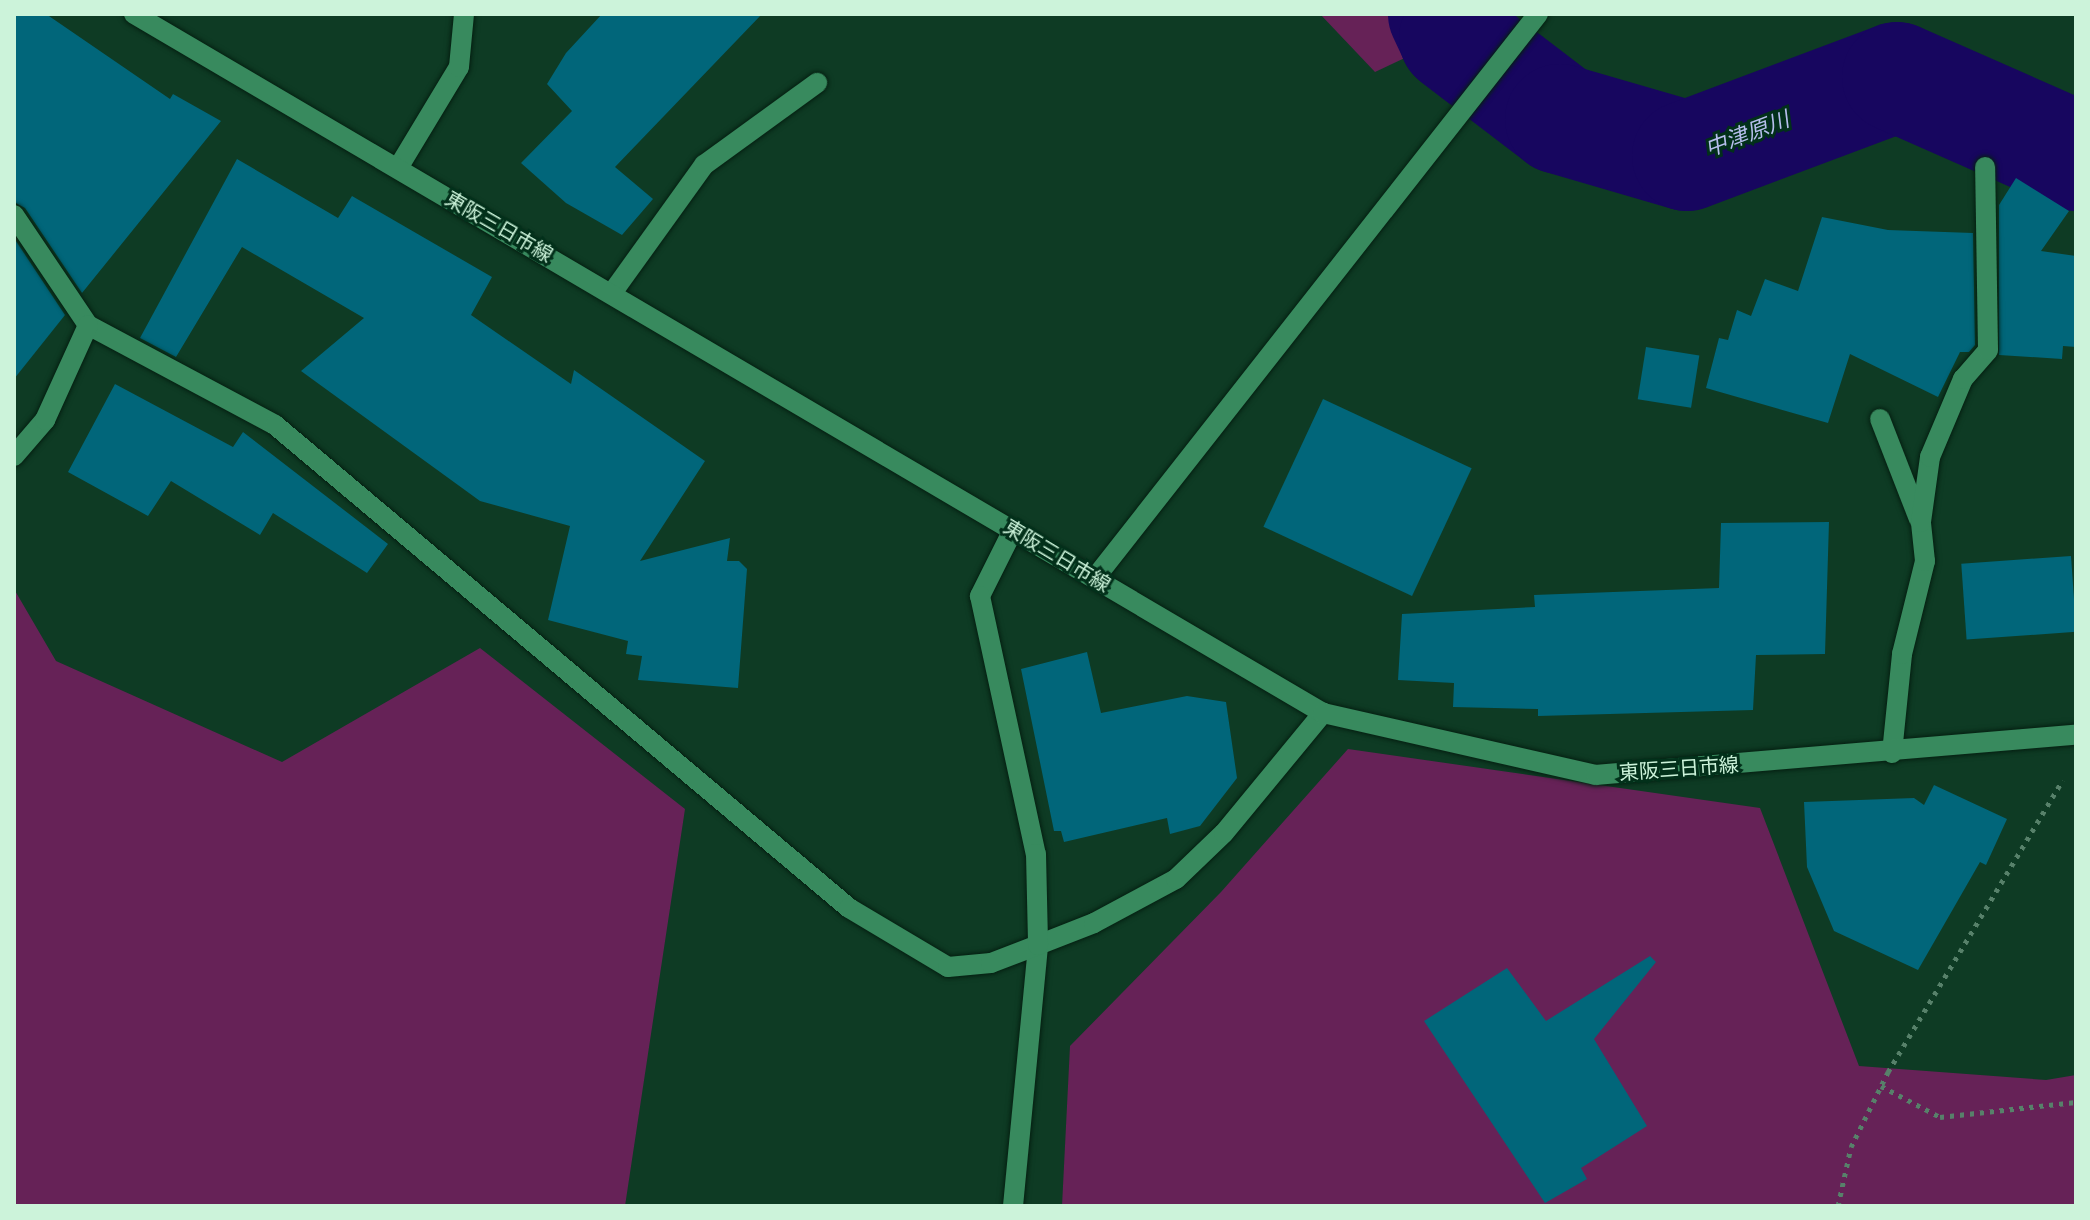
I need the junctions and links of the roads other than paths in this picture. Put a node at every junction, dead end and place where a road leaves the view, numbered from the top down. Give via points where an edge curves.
1 (134, 14) edge
2 (464, 14) edge
3 (1538, 14) edge
4 (817, 83) dead end
5 (1985, 167) dead end
6 (398, 168) junction
7 (14, 215) edge
8 (612, 293) junction
9 (88, 325) junction
10 (1880, 419) dead end
11 (14, 456) edge
12 (1921, 522) junction
13 (1013, 530) junction
14 (1095, 578) junction
15 (1323, 713) junction
16 (2076, 735) edge
17 (1892, 753) junction
18 (1038, 945) junction
19 (1013, 1206) edge

1 - 6 street, 東阪三日市線
2 - 6 street via 459,67
3 - 14 street
4 - 8 street via 704,165
5 - 12 street via 1988,350 1963,379 1945,415 1930,457
6 - 8 street, 東阪三日市線
7 - 9 street
8 - 13 street, 東阪三日市線
9 - 11 street via 45,420
9 - 18 street via 275,425 849,908 907,946 948,967 991,963
10 - 12 street
12 - 17 street via 1925,561 1902,654
13 - 14 street, 東阪三日市線
13 - 18 street via 980,596 1036,854
14 - 15 street, 東阪三日市線
15 - 17 street, 東阪三日市線 via 1596,775
15 - 18 street via 1224,833 1176,879 1094,923
16 - 17 street, 東阪三日市線
18 - 19 street

